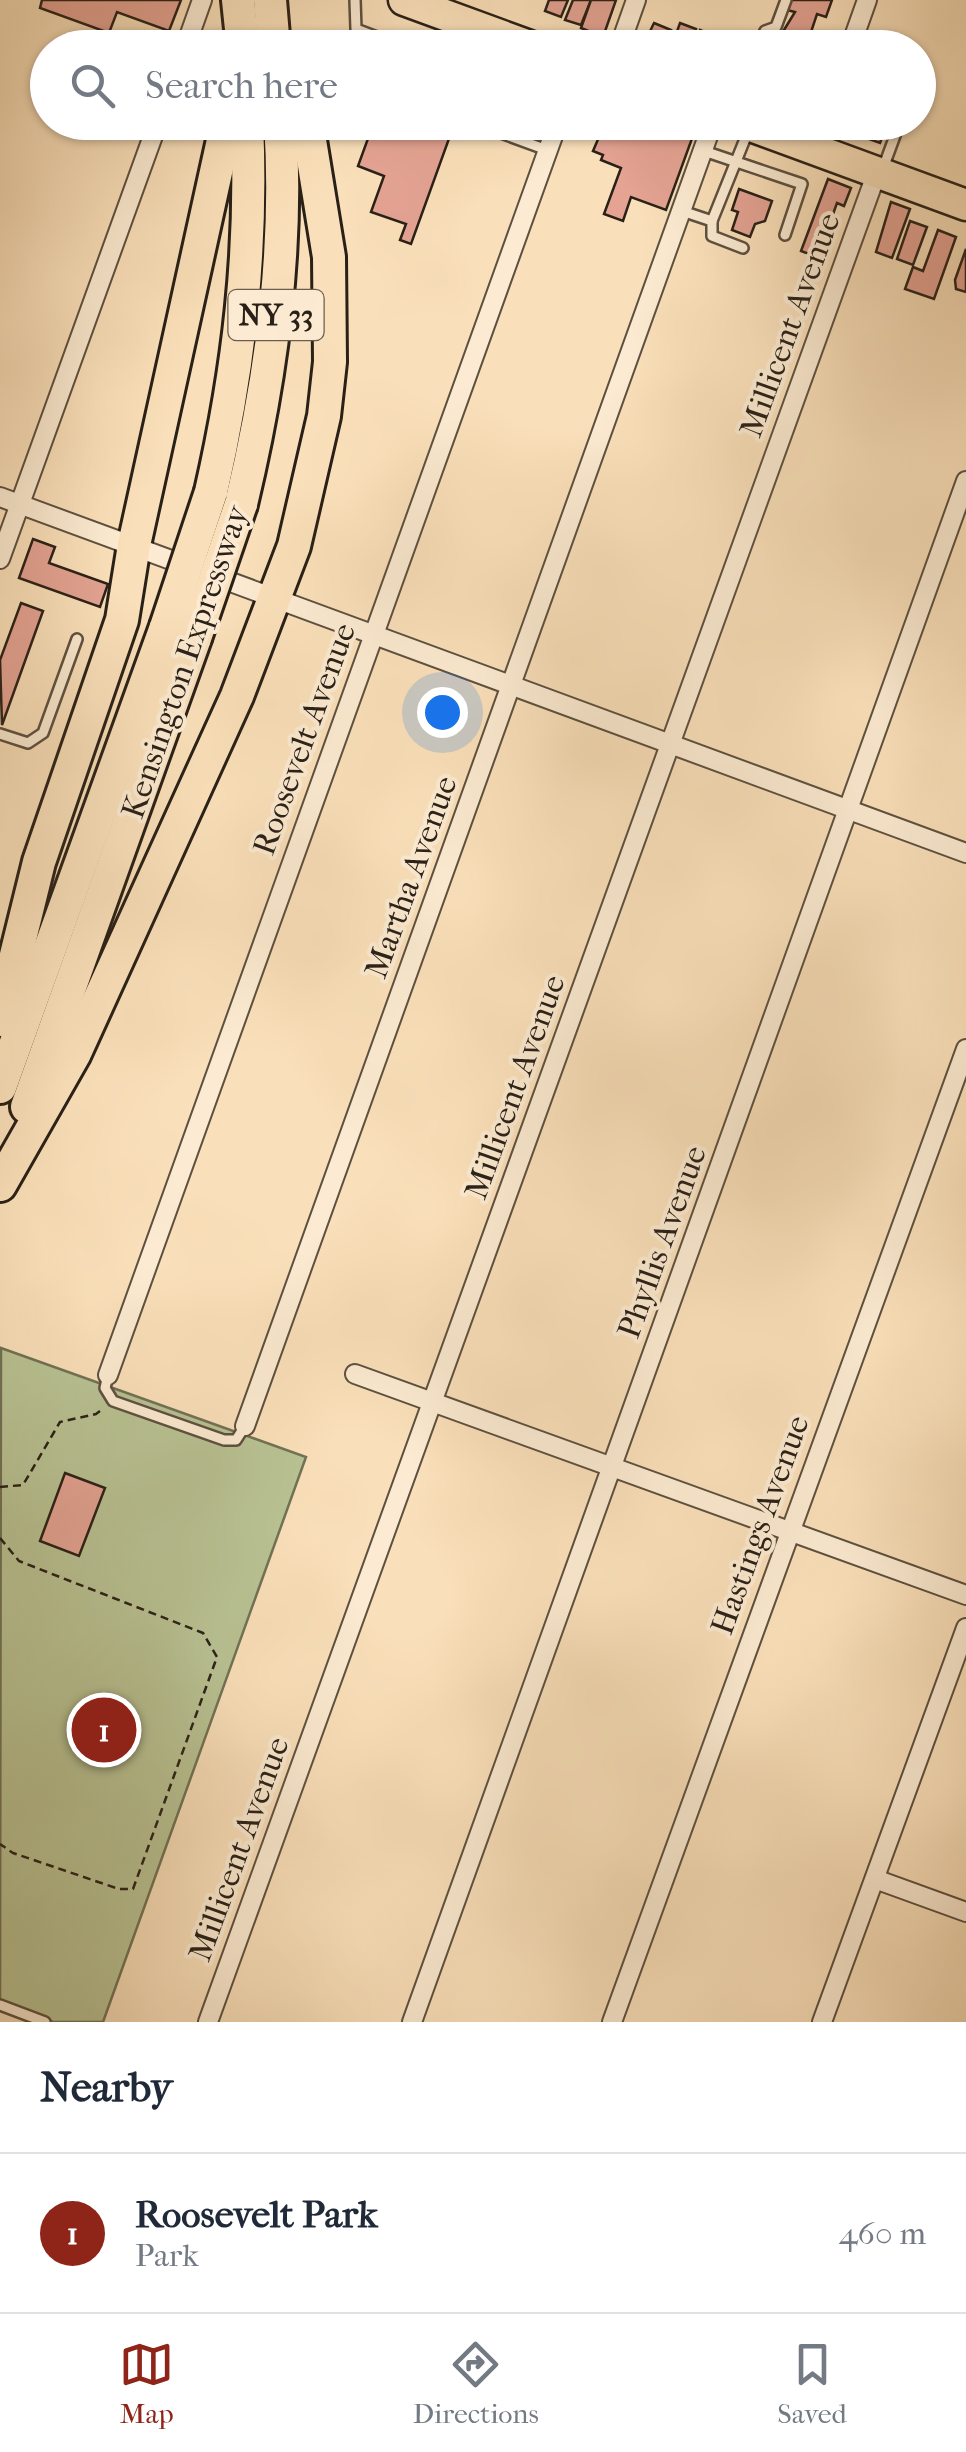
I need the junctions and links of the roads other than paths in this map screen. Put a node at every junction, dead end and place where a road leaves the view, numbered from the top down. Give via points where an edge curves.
1 (202, 0) edge
2 (355, 0) edge
3 (404, 0) edge
4 (636, 0) edge
5 (786, 0) edge
6 (867, 0) edge
7 (270, 5) edge
8 (191, 30) edge
9 (272, 30) edge
10 (284, 30) edge
11 (359, 30) edge
12 (472, 30) edge
13 (625, 30) edge
14 (768, 30) edge
15 (856, 30) edge
16 (151, 140) edge
17 (223, 140) edge
18 (248, 140) edge
19 (280, 140) edge
20 (310, 140) edge
21 (520, 140) edge
22 (552, 140) edge
23 (707, 140) edge
24 (741, 140) edge
25 (825, 140) edge
26 (893, 140) edge
27 (548, 150) junction
28 (703, 151) junction
29 (735, 161) junction
30 (879, 173) junction
31 (966, 204) edge
32 (682, 211) junction
33 (712, 221) junction
34 (784, 235) dead end
35 (743, 248) dead end
36 (966, 481) edge
37 (0, 496) edge
38 (226, 498) junction
39 (20, 504) junction
40 (134, 545) junction
41 (0, 559) edge
42 (276, 596) junction
43 (181, 632) junction
44 (374, 632) junction
45 (77, 640) dead end
46 (511, 685) junction
47 (0, 734) edge
48 (670, 745) junction
49 (849, 810) junction
50 (966, 852) edge
51 (0, 1020) edge
52 (966, 1049) edge
53 (0, 1086) edge
54 (0, 1184) edge
55 (355, 1374) dead end
56 (108, 1375) joint
57 (432, 1402) junction
58 (245, 1426) joint
59 (612, 1468) junction
60 (790, 1532) junction
61 (966, 1596) edge
62 (966, 1628) edge
63 (875, 1879) junction
64 (966, 1912) edge
65 (0, 2005) edge
66 (45, 2022) edge
67 (208, 2022) edge
68 (412, 2022) edge
69 (612, 2022) edge
70 (822, 2022) edge

1 - 8 street
2 - 11 lane
3 - 12 main road
4 - 13 street
5 - 14 lane via 776,27
6 - 15 street
7 - 9 highway
7 - 10 highway
16 - 39 street
17 - 40 highway
18 - 38 highway, Kensington Expressway / NY 33 via 245,302
19 - 38 highway, Kensington Expressway / NY 33 via 274,338
20 - 42 highway via 330,257 330,362 314,470
21 - 27 lane
22 - 27 street, Roosevelt Avenue
23 - 28 street, Martha Avenue
24 - 29 lane
25 - 30 main road
26 - 30 lane
27 - 44 street, Roosevelt Avenue
28 - 29 lane
28 - 32 street, Martha Avenue
29 - 33 lane
29 - 34 lane via 802,184
30 - 31 main road
30 - 48 street, Millicent Avenue
32 - 33 lane
32 - 46 street, Martha Avenue
33 - 35 lane via 712,236
36 - 49 street, Phyllis Avenue
37 - 39 street
38 - 43 highway, Kensington Expressway / NY 33, bridge
39 - 40 street
39 - 41 street
40 - 42 street
40 - 51 highway via 122,620 39,862
42 - 44 street
42 - 54 highway via 75,1053
43 - 53 highway, Kensington Expressway / NY 33
43 - 54 highway, Kensington Expressway / NY 33
44 - 46 street
44 - 56 street, Roosevelt Avenue
45 - 47 lane via 44,733 28,743
46 - 48 street
46 - 58 street, Martha Avenue
48 - 49 street
48 - 57 street, Millicent Avenue
49 - 50 street
49 - 59 street, Phyllis Avenue
52 - 60 street, Hastings Avenue
55 - 57 street
56 - 58 lane via 105,1388 113,1401 224,1440 236,1440
57 - 59 street
57 - 67 street, Millicent Avenue
59 - 60 street
59 - 68 street, Phyllis Avenue
60 - 61 street
60 - 69 street, Hastings Avenue
62 - 63 street
63 - 64 street
63 - 70 street
65 - 66 lane

